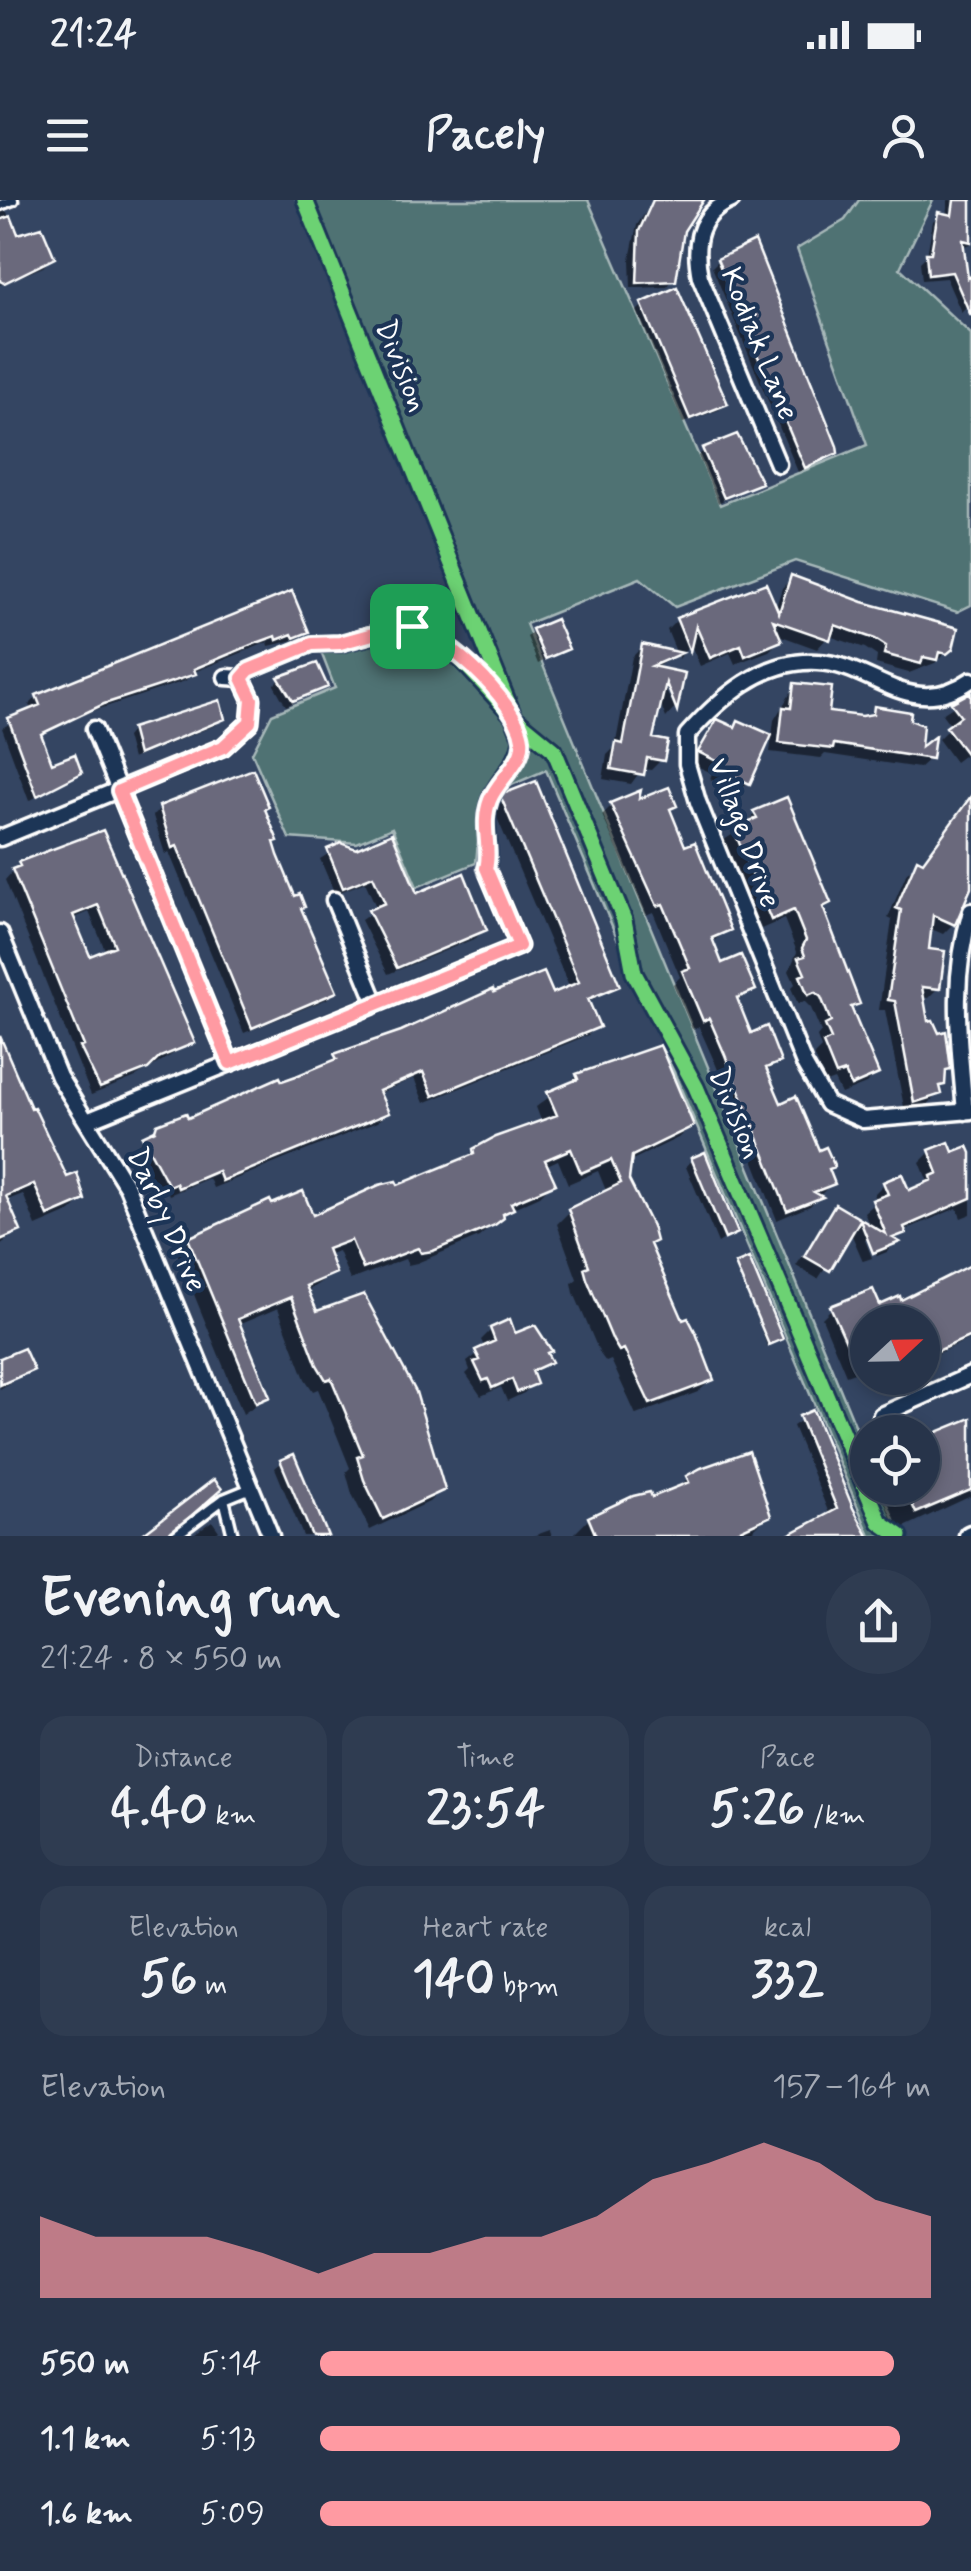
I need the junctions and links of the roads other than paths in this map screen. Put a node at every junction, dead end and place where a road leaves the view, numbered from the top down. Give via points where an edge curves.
1 (12, 200) edge
2 (732, 200) edge
3 (0, 205) edge
4 (778, 464) dead end
5 (226, 676) dead end
6 (971, 680) edge
7 (94, 729) dead end
8 (119, 791) junction
9 (0, 838) edge
10 (486, 868) dead end
11 (334, 900) dead end
12 (971, 911) edge
13 (0, 933) edge
14 (376, 1003) junction
15 (230, 1063) junction
16 (968, 1112) edge
17 (87, 1120) junction
18 (971, 1375) edge
19 (881, 1415) dead end
20 (250, 1488) junction
21 (224, 1499) junction
22 (175, 1536) edge
23 (233, 1536) edge
24 (271, 1536) edge

1 - 3 lane
2 - 4 street, Kodiak Lane via 700,227 694,252
5 - 8 street via 242,678 252,699 250,722 223,747
6 - 16 street, Village Drive via 929,695 894,692 819,661 780,666 718,700 687,734 698,802 804,1064 827,1104 863,1120
7 - 8 street
8 - 9 street
8 - 15 street
10 - 14 street via 519,946
11 - 14 street
12 - 16 street via 958,955 956,1001
13 - 17 street, Darby Drive via 59,1077
14 - 15 street
15 - 17 street
17 - 20 street, Darby Drive via 127,1188
18 - 19 street
20 - 21 lane
20 - 24 street, Darby Drive
21 - 22 lane
21 - 23 lane

